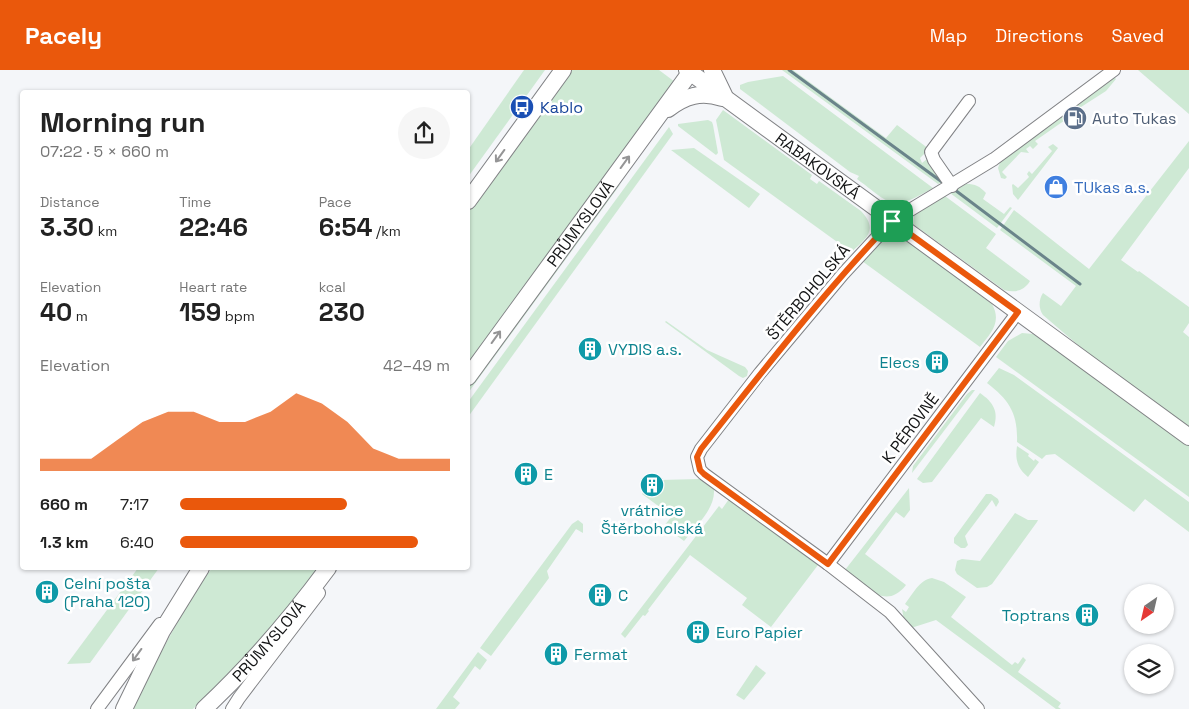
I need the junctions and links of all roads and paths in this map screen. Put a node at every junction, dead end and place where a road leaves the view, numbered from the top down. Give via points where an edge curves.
1 (563, 70) edge
2 (712, 70) edge
3 (1114, 70) edge
4 (690, 71) edge
5 (726, 100) junction
6 (969, 101) dead end
7 (658, 116) junction
8 (952, 186) junction
9 (470, 198) edge
10 (892, 221) junction
11 (1018, 312) junction
12 (470, 374) edge
13 (1189, 437) edge
14 (828, 564) junction
15 (328, 570) edge
16 (329, 570) edge
17 (199, 571) edge
18 (97, 709) edge
19 (124, 709) edge
20 (204, 709) edge
21 (232, 709) edge
22 (978, 709) edge

1 -> 9 main road
2 - 5 main road
3 - 8 street, ŠTĚRBOHOLSKÁ via 1009,149
4 - 5 main road, RABAKOVSKÁ
4 - 7 main road, PRŮMYSLOVÁ
5 - 7 main road via 712,95 692,96
5 - 10 main road, RABAKOVSKÁ
6 - 8 street via 931,152
12 -> 7 main road, PRŮMYSLOVÁ
8 - 10 street, ŠTĚRBOHOLSKÁ
10 - 11 main road, RABAKOVSKÁ
10 - 14 street, ŠTĚRBOHOLSKÁ via 789,339 697,457 704,474
11 - 13 main road, RABAKOVSKÁ
11 - 14 street, K PÉROVNĚ
14 - 22 street via 890,612
15 - 20 main road, PRŮMYSLOVÁ via 276,634
16 - 21 street via 320,592
17 -> 18 street
17 - 19 main road via 154,646

